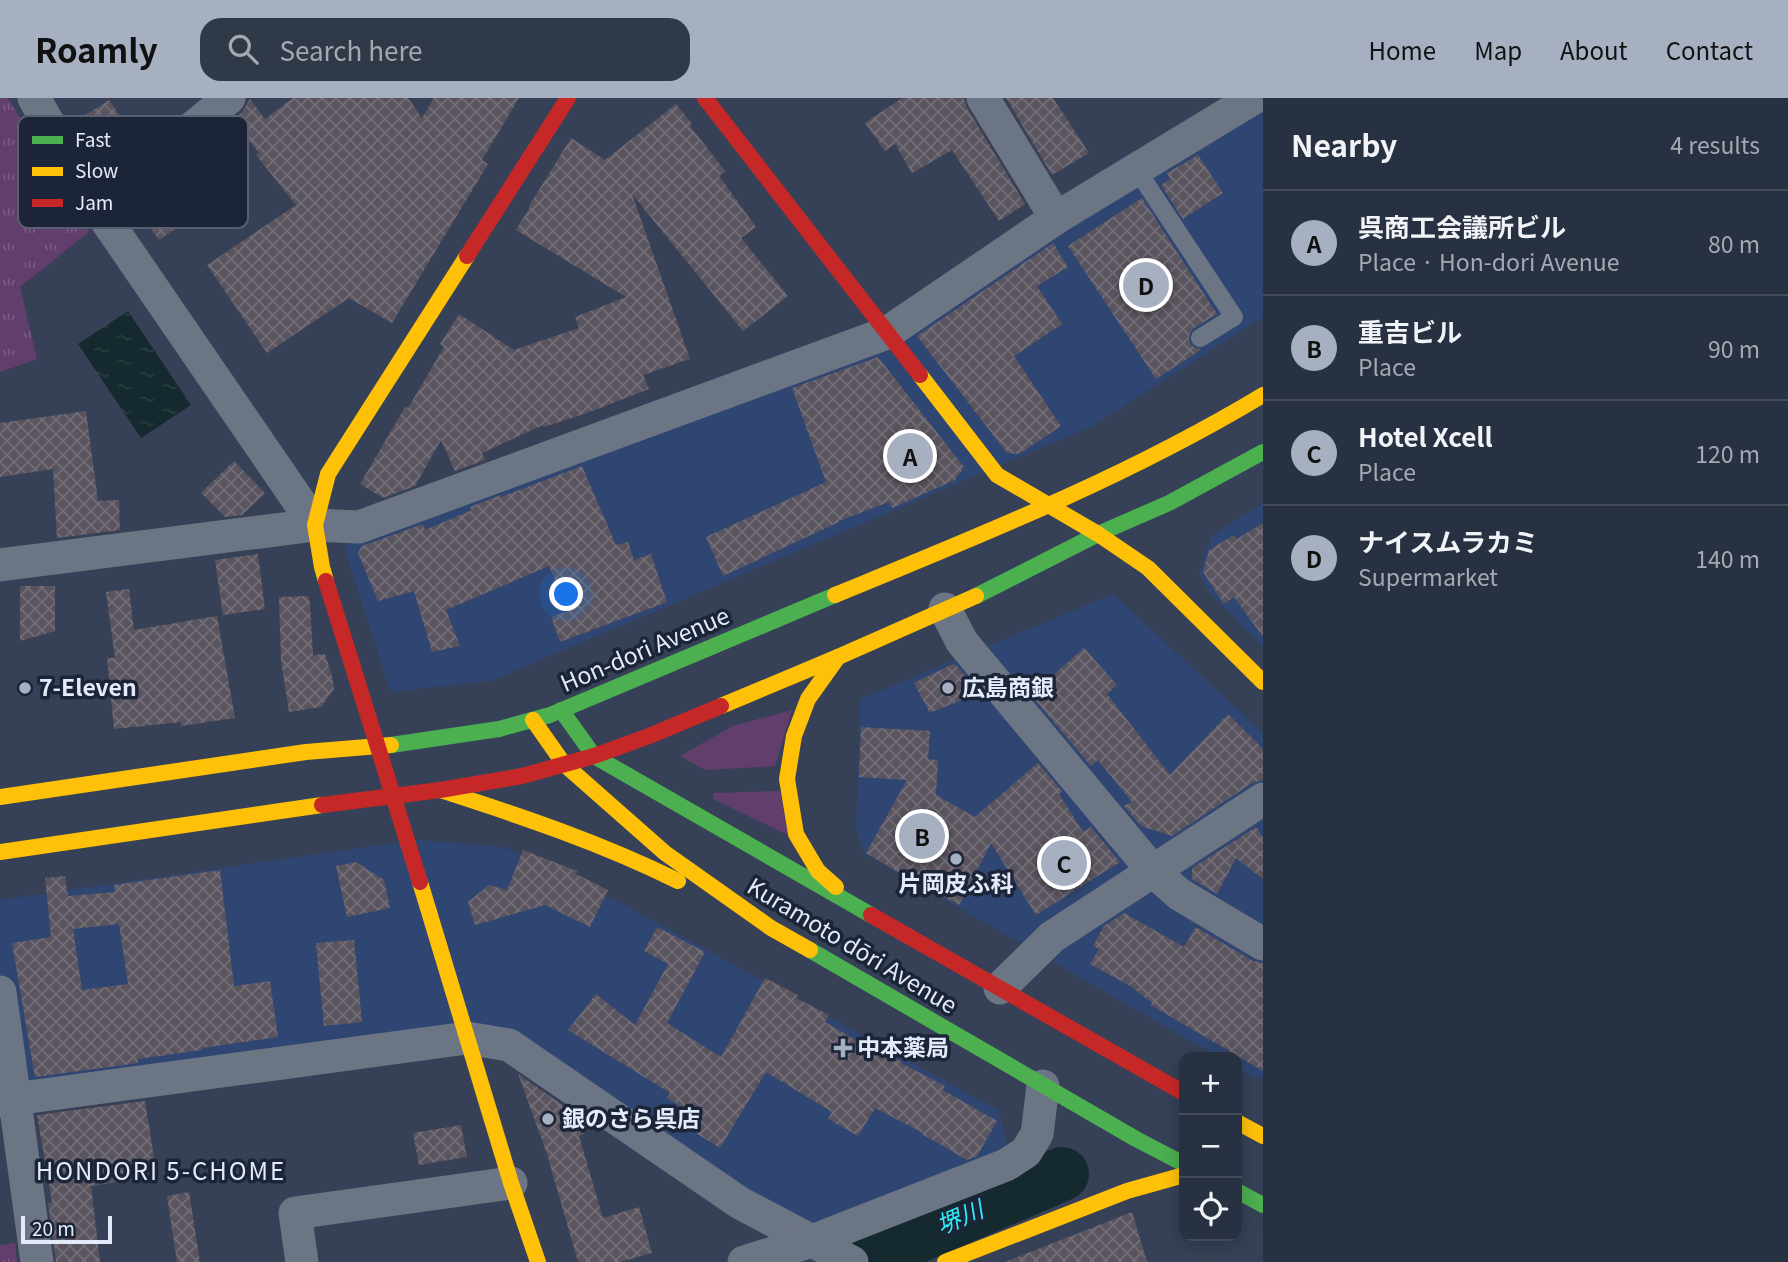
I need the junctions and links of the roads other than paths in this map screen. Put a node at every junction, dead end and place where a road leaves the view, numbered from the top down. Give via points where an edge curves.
1 (34, 98) edge
2 (229, 98) edge
3 (568, 98) edge
4 (705, 98) edge
5 (983, 98) edge
6 (1254, 98) edge
7 (44, 116) edge
8 (207, 116) edge
9 (1144, 181) junction
10 (1056, 218) junction
11 (112, 228) edge
12 (887, 332) junction
13 (1200, 338) dead end
14 (1263, 395) edge
15 (1263, 452) edge
16 (1048, 506) junction
17 (315, 525) junction
18 (1098, 534) junction
19 (0, 565) edge
20 (946, 609) junction
21 (838, 657) junction
22 (1263, 682) edge
23 (561, 710) junction
24 (533, 720) junction
25 (379, 747) junction
26 (594, 756) junction
27 (564, 764) junction
28 (440, 790) junction
29 (393, 795) junction
30 (0, 797) edge
31 (1263, 799) edge
32 (0, 852) edge
33 (1153, 871) junction
34 (867, 913) junction
35 (771, 928) junction
36 (1263, 944) edge
37 (1000, 988) junction
38 (0, 992) edge
39 (467, 1038) junction
40 (1043, 1086) junction
41 (1179, 1090) edge
42 (8, 1100) edge
43 (1242, 1127) edge
44 (1260, 1143) edge
45 (1179, 1161) edge
46 (1179, 1176) edge
47 (511, 1183) junction
48 (1242, 1194) edge
49 (1263, 1205) edge
50 (831, 1250) edge
51 (37, 1262) edge
52 (302, 1262) edge
53 (538, 1262) edge
54 (744, 1262) edge
55 (945, 1262) edge

1 - 7 street
2 - 8 street
3 - 17 main road via 328,474
4 - 12 main road
5 - 10 street
6 - 9 street
9 - 10 street
9 - 13 lane via 1234,317
10 - 12 street
11 - 17 street
12 - 16 main road via 997,475
12 - 17 street via 359,527
14 - 16 main road, Hon-dori Avenue via 1143,462
15 - 18 main road
16 - 18 main road
16 - 23 main road, Hon-dori Avenue
17 - 19 street
17 - 25 main road via 322,566
18 - 20 main road
18 - 22 main road via 1148,568
20 - 21 main road
20 - 33 street via 962,642
21 - 26 main road
21 - 34 main road via 808,699 794,736 787,779 796,834 818,871
23 - 24 main road, Hon-dori Avenue
23 - 26 main road, Kuramoto dōri Avenue
24 - 25 main road, Hon-dori Avenue
24 - 27 main road, Kuramoto dōri Avenue
25 - 29 main road
25 - 30 main road, Hon-dori Avenue via 306,752
26 - 27 main road
26 - 34 main road, Kuramoto dōri Avenue
27 - 28 main road
27 - 35 main road, Kuramoto dōri Avenue via 665,853
28 - 29 main road
28 - 35 main road via 549,826 655,869
29 - 32 main road
29 - 39 main road
31 - 33 street
33 - 36 street via 1178,894
33 - 37 street via 1052,937
34 - 37 main road, Kuramoto dōri Avenue
35 - 40 main road, Kuramoto dōri Avenue
37 - 41 main road, Kuramoto dōri Avenue
38 - 42 street
39 - 42 street
39 - 47 main road
39 - 50 street via 509,1045 740,1203
40 - 45 main road, Kuramoto dōri Avenue
40 - 50 street via 1037,1134 1026,1152
42 - 51 street
43 - 44 main road
46 - 55 main road via 1127,1191
47 - 52 street via 295,1213
47 - 53 main road
48 - 49 main road
50 - 54 street

